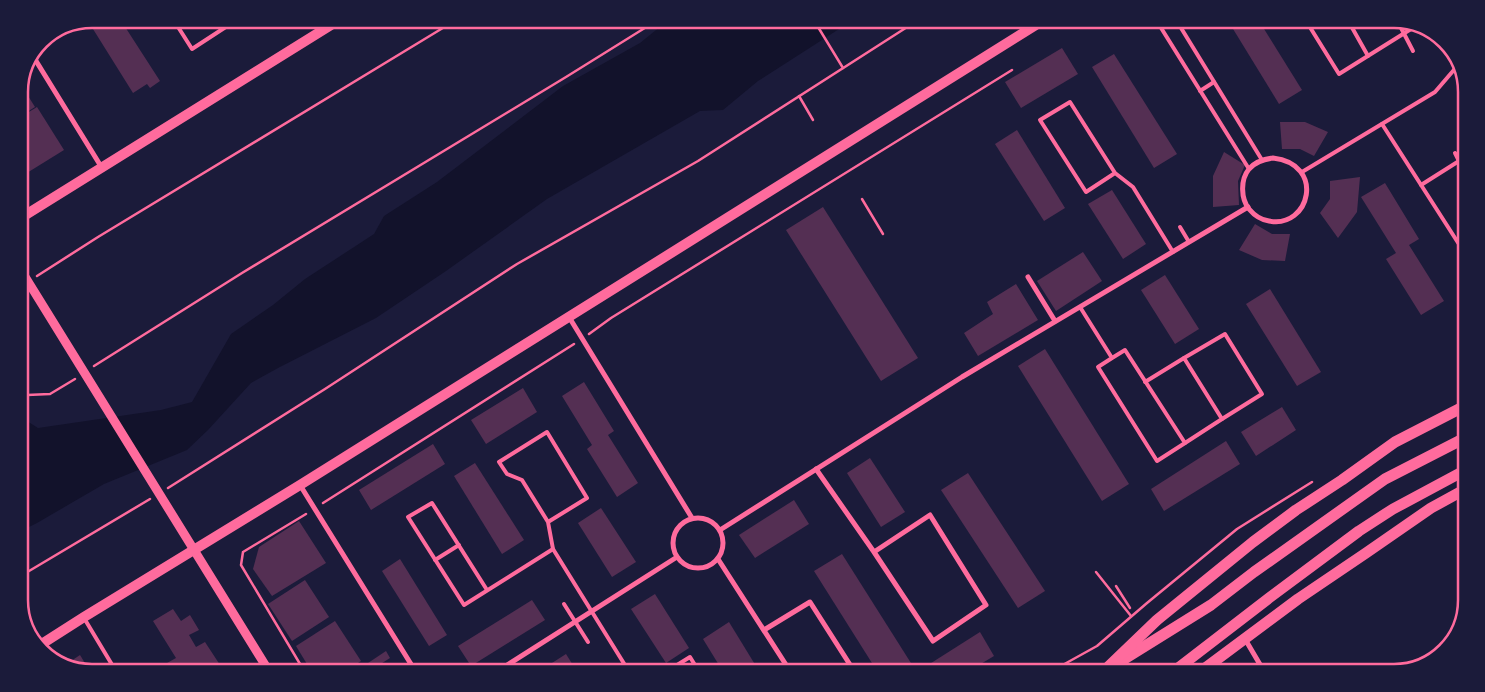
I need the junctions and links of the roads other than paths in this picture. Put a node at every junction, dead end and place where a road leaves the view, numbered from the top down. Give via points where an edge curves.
1 (178, 28) edge
2 (224, 28) edge
3 (326, 28) edge
4 (1031, 28) edge
5 (1161, 28) edge
6 (1181, 28) edge
7 (1310, 28) edge
8 (1352, 28) edge
9 (1401, 29) edge
10 (1410, 30) edge
11 (1404, 34) junction
12 (1413, 50) dead end
13 (1368, 56) junction
14 (36, 60) edge
15 (1454, 69) edge
16 (1214, 82) junction
17 (1200, 91) junction
18 (1382, 124) junction
19 (1455, 153) dead end
20 (1457, 157) edge
21 (1262, 160) junction
22 (1457, 162) edge
23 (102, 168) junction
24 (1249, 168) junction
25 (1302, 172) junction
26 (1115, 173) junction
27 (1421, 185) junction
28 (1248, 207) junction
29 (28, 213) edge
30 (1180, 227) dead end
31 (1189, 242) junction
32 (1457, 242) edge
33 (1173, 252) junction
34 (1028, 277) dead end
35 (28, 282) edge
36 (1080, 307) junction
37 (568, 317) junction
38 (1055, 321) junction
39 (1112, 358) junction
40 (1184, 358) junction
41 (1146, 382) junction
42 (1458, 411) edge
43 (1222, 420) junction
44 (1458, 441) edge
45 (1185, 443) junction
46 (816, 469) junction
47 (1458, 474) edge
48 (300, 485) junction
49 (1458, 493) edge
50 (692, 518) junction
51 (548, 522) junction
52 (720, 530) junction
53 (459, 546) junction
54 (553, 549) junction
55 (194, 550) junction
56 (874, 552) junction
57 (677, 558) junction
58 (718, 558) junction
59 (436, 560) junction
60 (487, 590) junction
61 (564, 604) dead end
62 (591, 612) junction
63 (84, 617) junction
64 (576, 622) junction
65 (764, 630) junction
66 (1244, 638) junction
67 (588, 642) dead end
68 (43, 643) edge
69 (112, 664) edge
70 (265, 664) edge
71 (411, 664) edge
72 (510, 664) edge
73 (624, 664) edge
74 (679, 664) edge
75 (694, 664) edge
76 (786, 664) edge
77 (850, 664) edge
78 (1111, 664) edge
79 (1116, 664) edge
80 (1182, 664) edge
81 (1210, 664) edge
82 (1260, 664) edge

1 - 2 lane via 192,49
3 - 23 main road
4 - 37 main road
5 - 17 lane
6 - 16 lane
7 - 13 lane via 1339,74
8 - 13 lane
9 - 11 lane
10 - 11 lane
11 - 12 lane
11 - 13 lane
14 - 23 street
15 - 18 lane via 1435,92
16 - 17 lane
16 - 21 lane
17 - 24 lane
18 - 25 lane
18 - 27 lane
19 - 20 lane
21 - 24 street
21 - 25 street via 1284,159
22 - 27 lane
23 - 29 main road
24 - 28 street via 1243,186
25 - 28 street via 1306,196 1300,210 1292,217 1283,221 1263,220
26 - 26 lane via 1070,102 1040,120 1086,192
26 - 33 lane via 1133,187
27 - 32 lane
28 - 31 street
30 - 31 lane
31 - 33 street
33 - 36 street
34 - 38 street
35 - 55 street
36 - 38 street
36 - 39 lane
37 - 48 main road
37 - 50 street
38 - 46 street
39 - 41 lane via 1125,350
39 - 45 lane via 1098,367 1157,461
40 - 41 lane
40 - 43 lane
40 - 43 lane via 1225,334 1262,394
41 - 45 lane
42 - 78 main road via 1395,442 1296,510 1157,620
43 - 45 lane
44 - 79 main road via 1385,479 1211,605
46 - 52 street
46 - 56 street
47 - 80 main road via 1359,531
48 - 55 main road
48 - 71 street
49 - 66 main road via 1298,598
50 - 52 street via 708,519
50 - 57 street via 684,521 674,534
51 - 51 lane via 587,498 547,432 499,462 506,474 522,480
51 - 54 lane
52 - 58 street via 724,546
53 - 59 lane
53 - 59 lane via 432,503 408,517
53 - 60 lane
54 - 60 lane
54 - 62 lane
55 - 63 main road
55 - 70 street
56 - 56 street via 933,641 986,605 930,516
57 - 58 street via 691,568 700,569
57 - 62 street
58 - 65 street
59 - 60 lane via 464,605
61 - 64 lane
62 - 64 street
62 - 73 lane
63 - 68 main road
63 - 69 lane
64 - 67 lane
64 - 72 street
65 - 76 street
65 - 77 street via 810,602
66 - 81 main road
66 - 82 street
74 - 75 lane via 690,657

